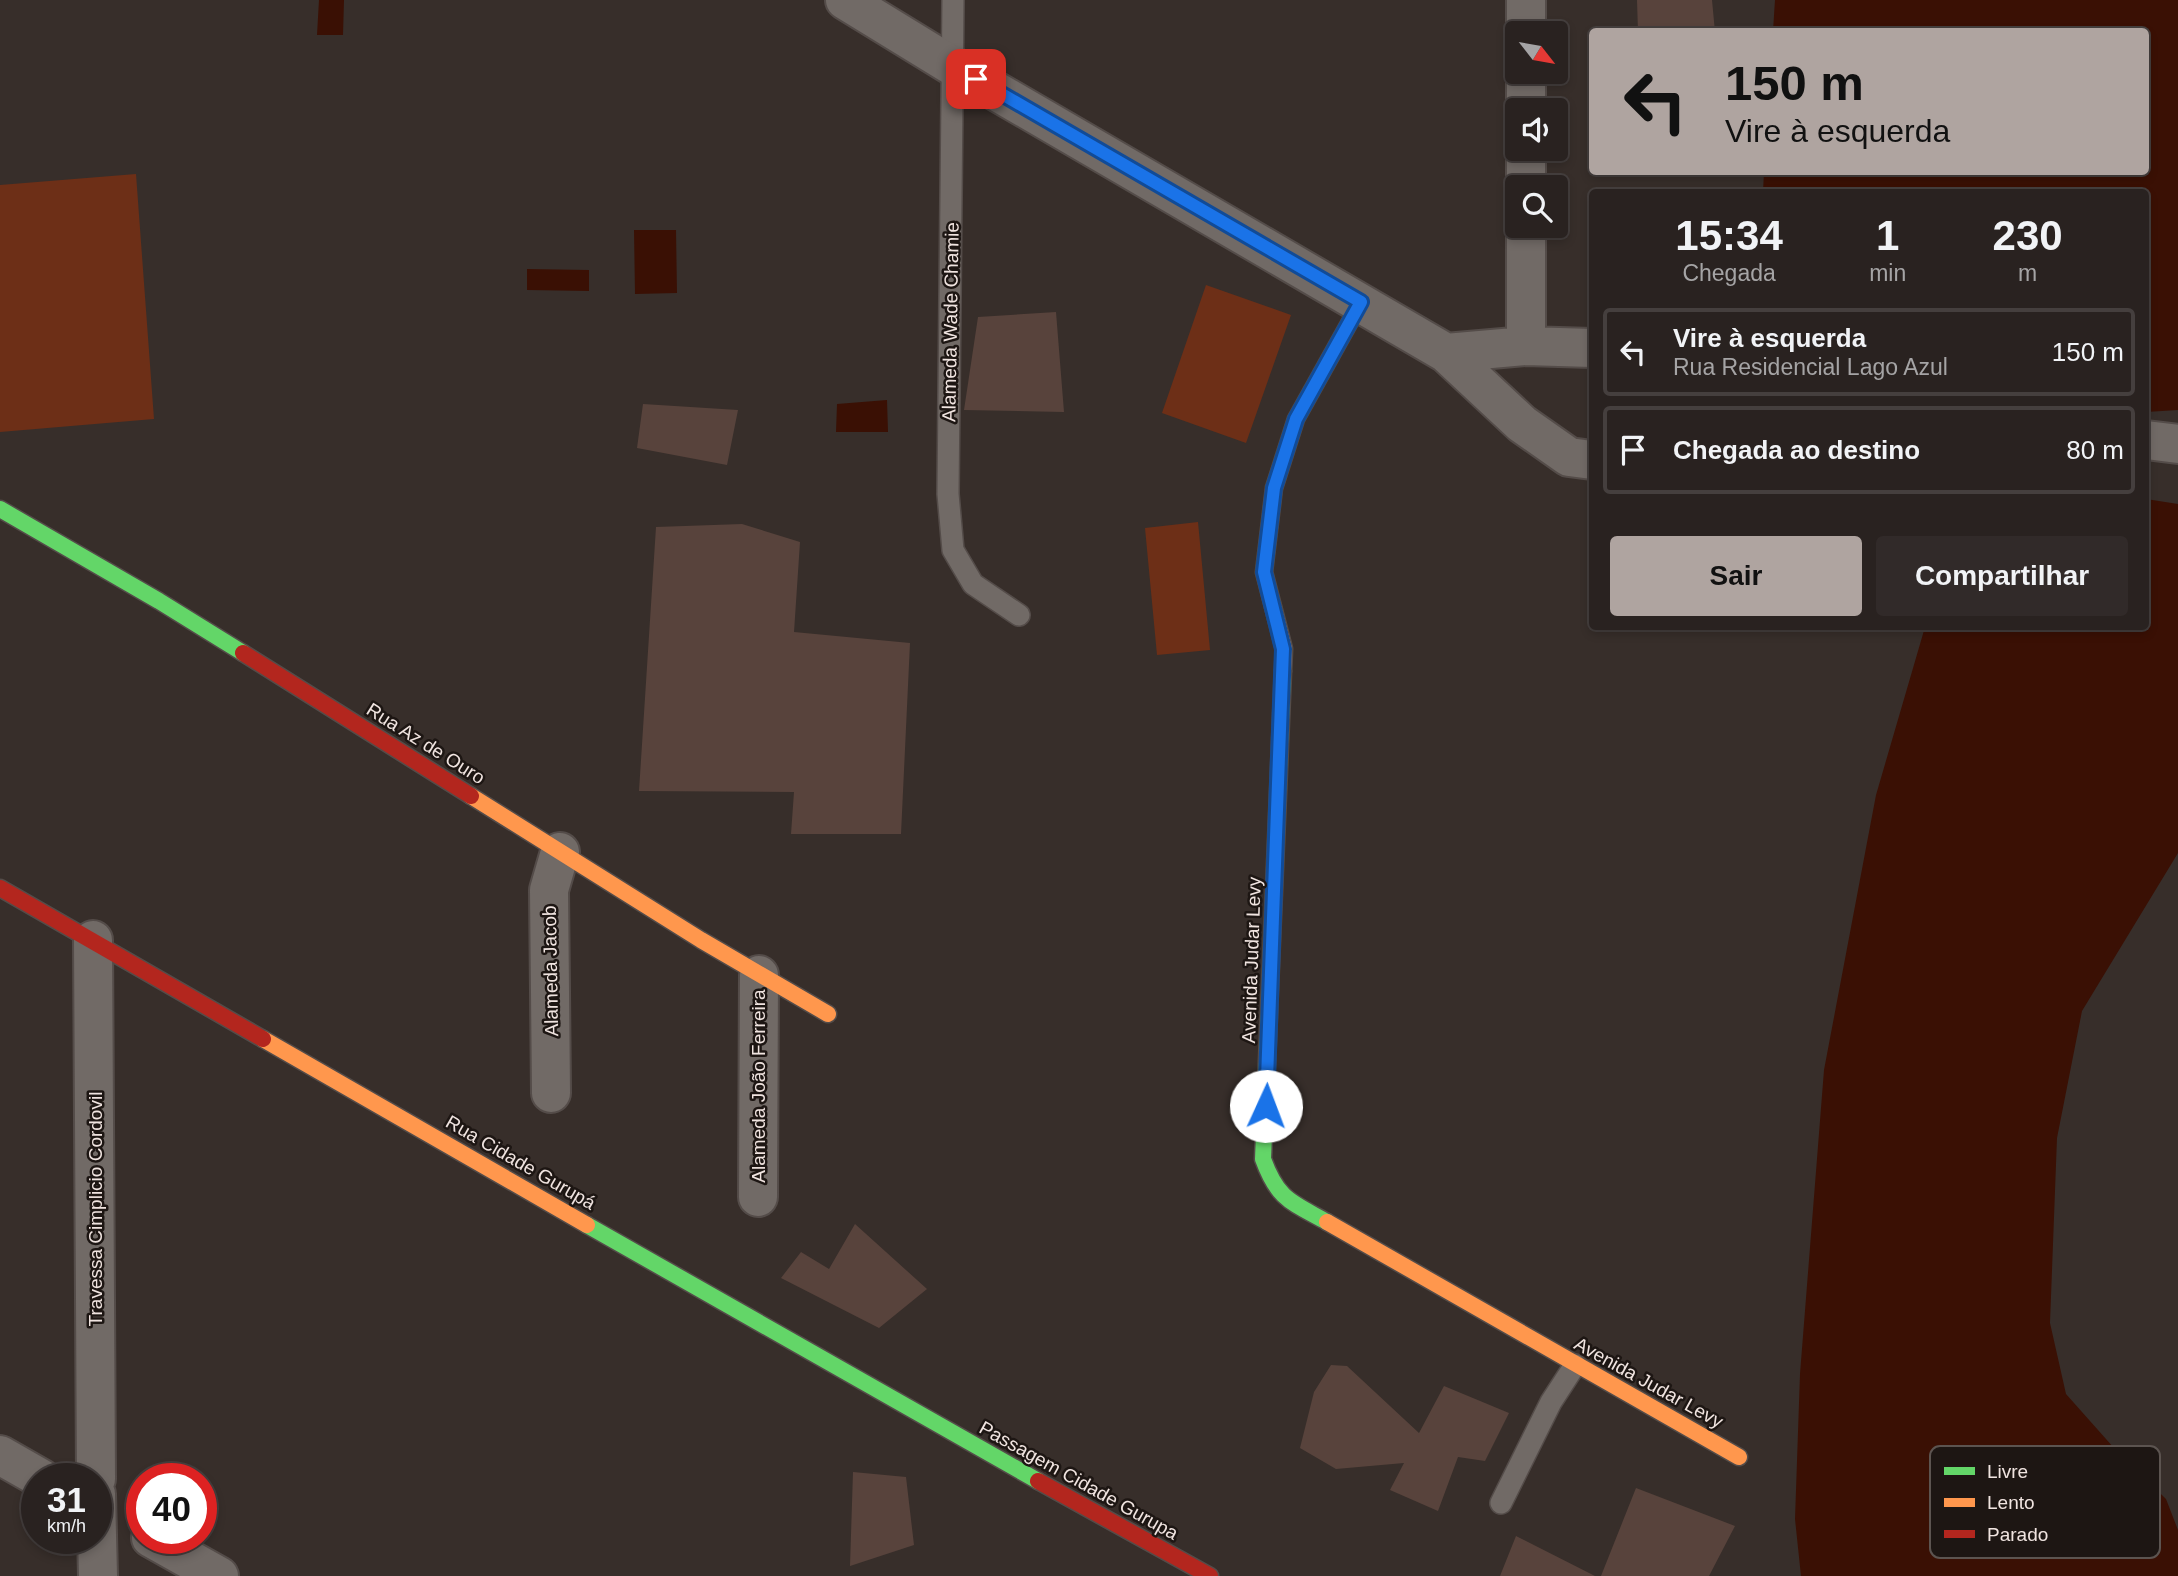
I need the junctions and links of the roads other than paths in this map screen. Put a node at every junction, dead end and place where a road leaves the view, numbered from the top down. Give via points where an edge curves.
1 (845, 0) edge
2 (953, 0) edge
3 (1526, 0) edge
4 (1526, 21) edge
5 (951, 65) junction
6 (1526, 238) edge
7 (1361, 302) junction
8 (1526, 346) junction
9 (1589, 348) edge
10 (1446, 353) junction
11 (2149, 440) edge
12 (2178, 444) edge
13 (1589, 460) edge
14 (0, 509) edge
15 (1019, 615) dead end
16 (560, 852) junction
17 (0, 888) edge
18 (93, 940) junction
19 (759, 975) junction
20 (828, 1014) dead end
21 (551, 1093) dead end
22 (758, 1198) dead end
23 (1575, 1364) junction
24 (928, 1420) joint
25 (0, 1455) edge
26 (1739, 1457) dead end
27 (96, 1463) edge
28 (21, 1467) edge
29 (1502, 1503) dead end
30 (97, 1554) edge
31 (179, 1554) edge
32 (98, 1576) edge
33 (219, 1576) edge
34 (1210, 1576) edge

1 - 5 street
2 - 5 lane, Alameda Wade Chamie
3 - 4 street
5 - 7 street
5 - 15 lane, Alameda Wade Chamie via 948,494 953,550 974,584
6 - 8 street
7 - 10 street
7 - 23 street, Avenida Judar Levy via 1296,419 1274,488 1264,572 1283,649 1263,1159 1272,1184 1283,1197
8 - 9 street
8 - 10 street
10 - 13 street via 1522,424 1569,457
11 - 12 street
14 - 16 street, Rua Az de Ouro via 159,601
16 - 19 street, Rua Az de Ouro
16 - 21 street, Alameda Jacob via 549,890
17 - 18 street, Rua Cidade Gurupá
18 - 24 street, Rua Cidade Gurupá
18 - 27 street, Travessa Cimplicio Cordovil
19 - 20 street, Rua Az de Ouro
19 - 22 street, Alameda João Ferreira
23 - 26 street, Avenida Judar Levy
23 - 29 lane via 1550,1402
24 - 34 street, Passagem Cidade Gurupa
25 - 28 street
30 - 32 street
31 - 33 street

